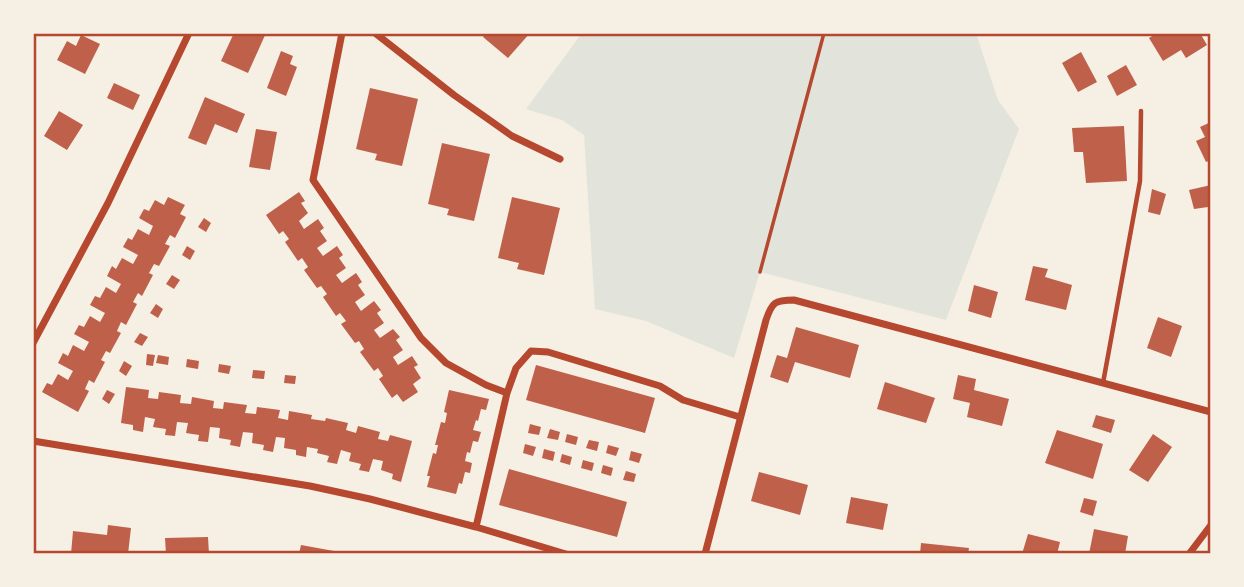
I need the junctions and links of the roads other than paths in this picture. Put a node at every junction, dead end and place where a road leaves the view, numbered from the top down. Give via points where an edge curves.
1 (189, 33) edge
2 (342, 33) edge
3 (374, 33) edge
4 (1141, 111) dead end
5 (560, 159) dead end
6 (33, 343) edge
7 (1103, 384) junction
8 (507, 393) junction
9 (1211, 412) edge
10 (740, 417) junction
11 (33, 441) edge
12 (1211, 525) edge
13 (476, 527) junction
14 (566, 554) edge
15 (705, 554) edge
16 (1189, 554) edge

1 - 6 street via 108,203
2 - 8 street via 313,180 421,338 446,363
3 - 5 street via 512,136
4 - 7 lane via 1140,181
7 - 9 street
7 - 10 street via 794,300 779,300 766,320
8 - 10 street via 516,368 531,351 548,352 660,386 683,400
8 - 13 street
10 - 15 street
11 - 13 street via 310,486
12 - 16 street
13 - 14 street

